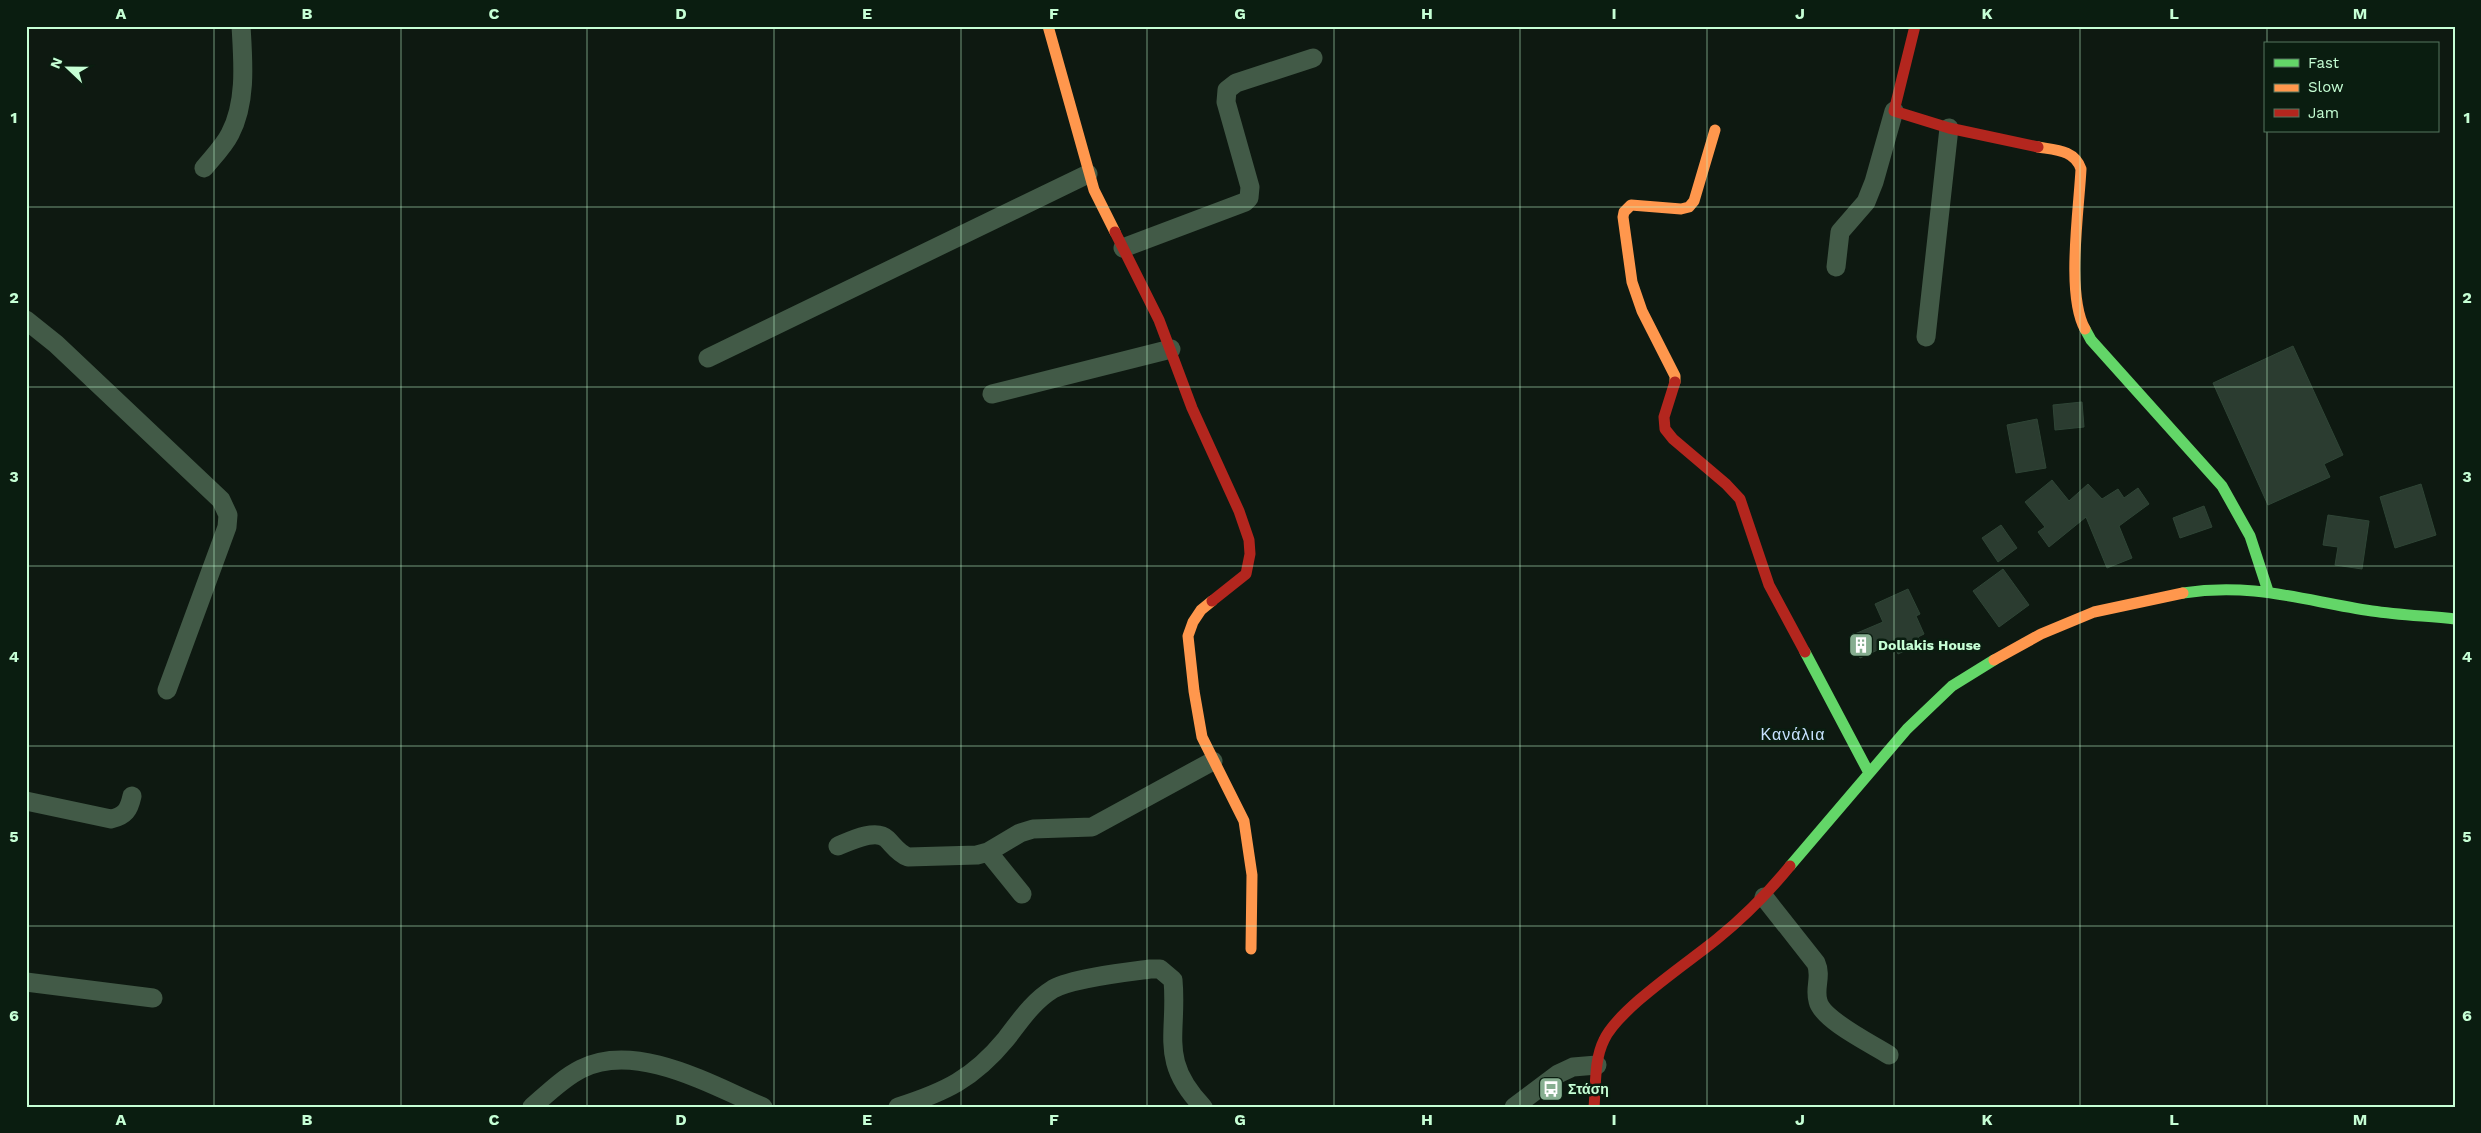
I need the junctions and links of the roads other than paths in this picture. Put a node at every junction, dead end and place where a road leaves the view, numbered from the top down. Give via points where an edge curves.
1 (241, 26) edge
2 (1048, 26) edge
3 (1915, 26) edge
4 (1313, 58) dead end
5 (1894, 111) junction
6 (1949, 128) junction
7 (1715, 130) dead end
8 (204, 168) dead end
9 (1088, 174) junction
10 (1123, 248) junction
11 (1836, 267) dead end
12 (26, 320) edge
13 (1926, 337) dead end
14 (1171, 348) junction
15 (708, 358) dead end
16 (992, 394) dead end
17 (2268, 591) junction
18 (2455, 619) edge
19 (167, 690) dead end
20 (1213, 761) junction
21 (1869, 773) junction
22 (132, 796) dead end
23 (26, 801) edge
24 (838, 846) dead end
25 (988, 852) junction
26 (1022, 894) dead end
27 (1764, 897) junction
28 (1251, 948) dead end
29 (26, 982) edge
30 (153, 998) dead end
31 (1889, 1055) dead end
32 (1597, 1065) junction
33 (532, 1107) edge
34 (763, 1107) edge
35 (898, 1107) edge
36 (1202, 1107) edge
37 (1514, 1107) edge
38 (1594, 1107) edge

1 - 8 street via 241,89 236,117 231,133
2 - 9 street
3 - 5 street
4 - 10 street via 1236,83 1227,90 1226,102 1250,187 1249,198 1245,202
5 - 6 street
5 - 11 street via 1866,202 1840,232
6 - 13 street
6 - 17 street via 2069,153 2078,159 2081,169 2074,291 2081,322 2091,340 2222,486 2238,509 2250,532
7 - 21 street via 1694,201 1689,208 1637,204 1624,212 1632,282 1642,311 1675,376 1664,423 1668,435 1740,499 1769,585
9 - 10 street
9 - 15 street
10 - 14 street
12 - 19 street via 56,344 221,500 227,510 227,527
14 - 16 street
14 - 20 street via 1192,408 1249,540 1246,574 1201,610 1192,622 1188,636 1200,727
17 - 18 street via 2372,611
17 - 21 street via 2233,589 2164,596 2094,612 2068,622 2012,650 1952,686
20 - 25 street via 1092,827 1033,828
20 - 28 street via 1244,821 1252,875
21 - 27 street
22 - 23 street via 124,814 111,818
24 - 25 street via 877,835 885,837 908,857
25 - 26 street
27 - 31 street via 1816,963 1819,972 1817,999 1824,1014
27 - 32 street via 1619,1018 1604,1039
29 - 30 street
32 - 37 street via 1573,1067 1558,1074
32 - 38 street
33 - 34 street via 580,1069 597,1063 638,1060 668,1068
35 - 36 street via 932,1096 959,1082 994,1052 1030,1008 1054,988 1160,969 1173,980 1172,1051 1189,1092

